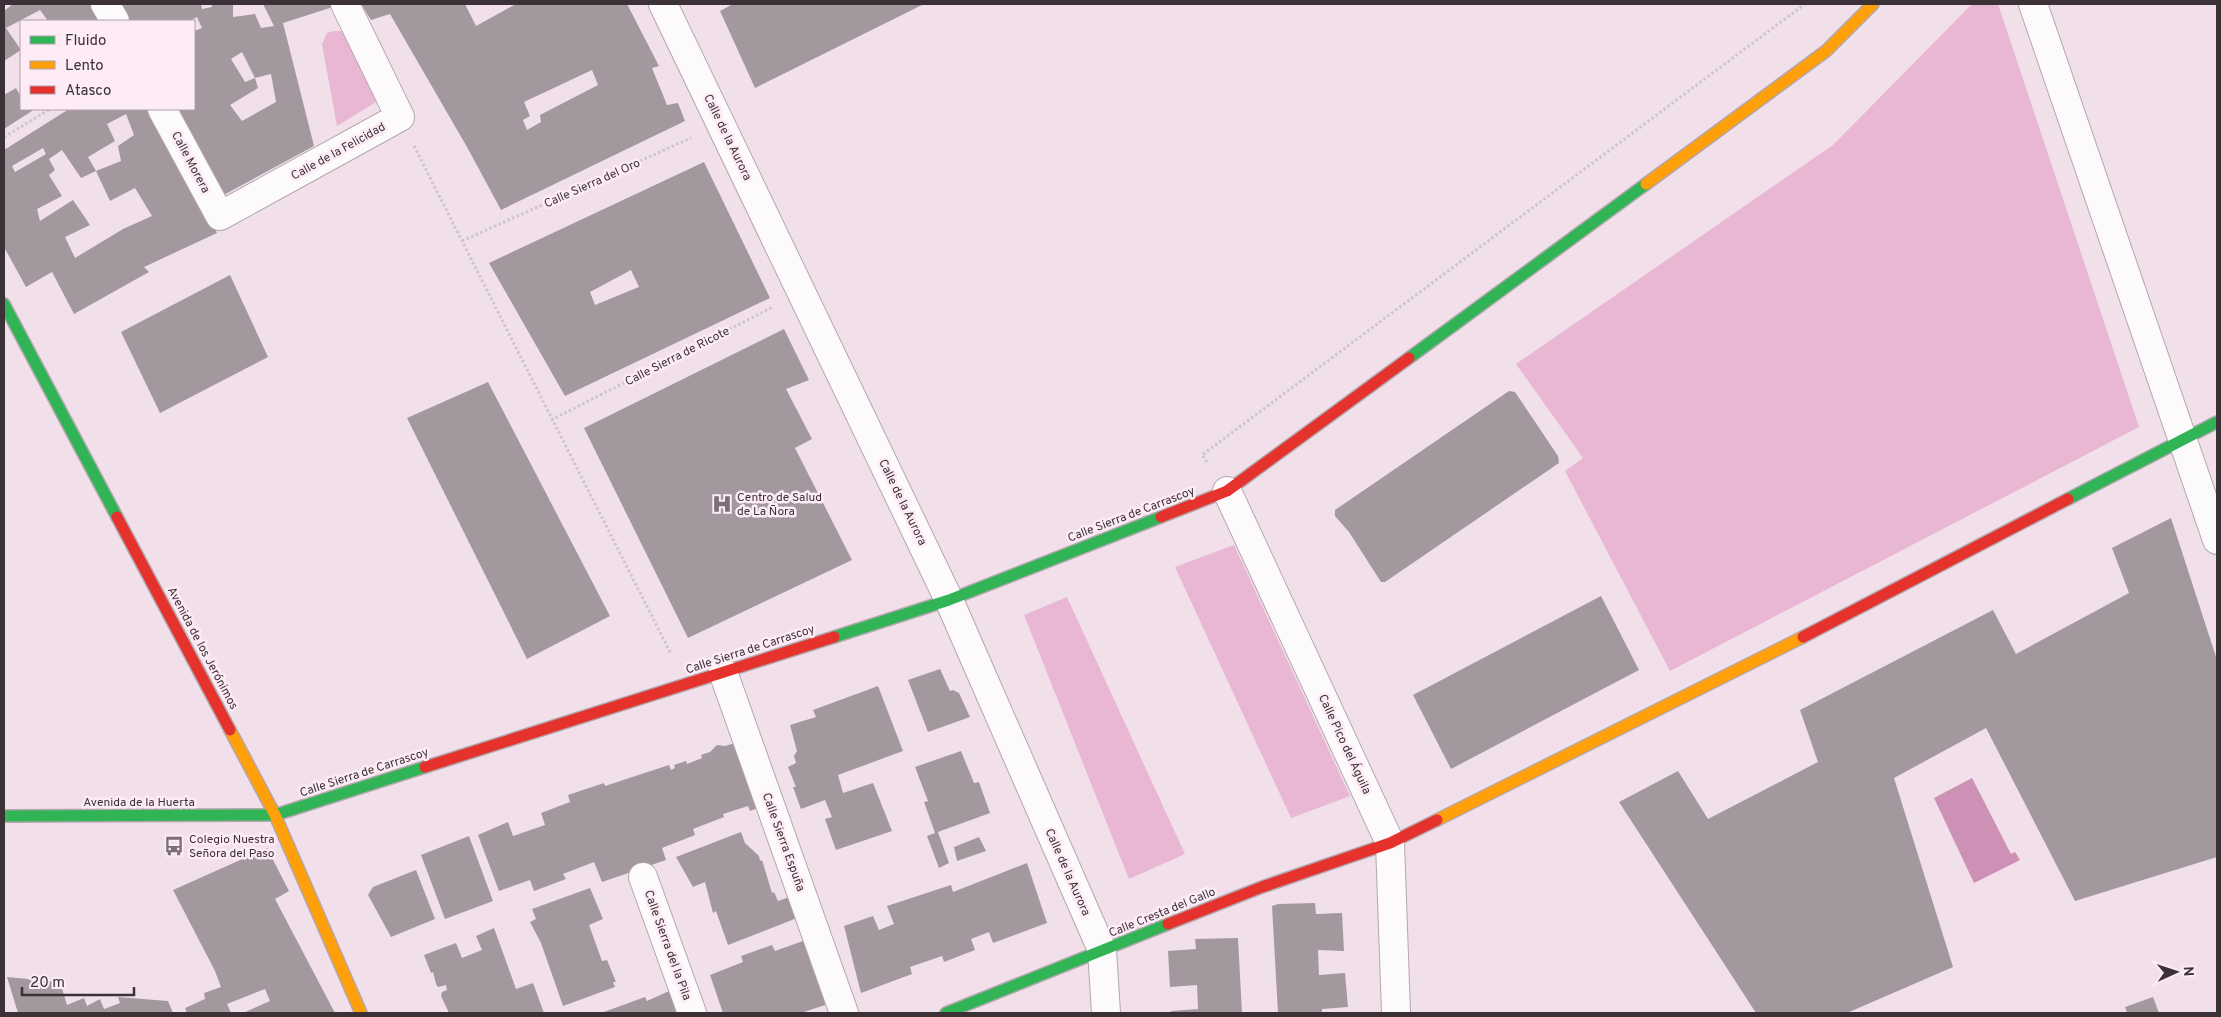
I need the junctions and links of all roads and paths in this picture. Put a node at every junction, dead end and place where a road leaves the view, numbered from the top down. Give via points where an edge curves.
1 (105, 4) edge
2 (345, 4) edge
3 (663, 4) edge
4 (1804, 4) edge
5 (1873, 4) edge
6 (2033, 4) edge
7 (114, 20) edge
8 (48, 110) edge
9 (163, 110) edge
10 (400, 117) junction
11 (721, 125) junction
12 (4, 137) edge
13 (220, 216) joint
14 (462, 241) junction
15 (802, 292) junction
16 (4, 304) edge
17 (552, 420) junction
18 (2217, 422) edge
19 (2184, 439) junction
20 (1227, 491) junction
21 (2217, 540) edge
22 (949, 600) junction
23 (723, 672) junction
24 (686, 684) junction
25 (275, 815) junction
26 (4, 816) edge
27 (1390, 842) junction
28 (643, 877) dead end
29 (1102, 950) junction
30 (361, 1013) edge
31 (692, 1013) edge
32 (844, 1013) edge
33 (946, 1013) edge
34 (1106, 1013) edge
35 (1396, 1013) edge

1 - 7 street
2 - 10 street, Calle de la Felicidad
3 - 11 street, Calle de la Aurora
4 - 20 path via 1202,455
5 - 20 street, Calle Sierra de Carrascoy via 1826,52
6 - 19 street
8 - 12 path
9 - 13 street, Calle Morera
10 - 13 street, Calle de la Felicidad
10 - 14 path
11 - 14 path, Calle Sierra del Oro
11 - 15 street, Calle de la Aurora
14 - 17 path
15 - 17 path, Calle Sierra de Ricote
15 - 22 street, Calle de la Aurora
16 - 25 street, Avenida de los Jerónimos
17 - 24 path
18 - 19 street, Calle Cresta del Gallo
19 - 21 street
19 - 27 street, Calle Cresta del Gallo via 1748,666
20 - 22 street, Calle Sierra de Carrascoy
20 - 27 street, Calle Pico del Águila
22 - 23 street, Calle Sierra de Carrascoy
22 - 29 street, Calle de la Aurora
23 - 24 street, Calle Sierra de Carrascoy
23 - 32 street, Calle Sierra Espuña
24 - 25 street, Calle Sierra de Carrascoy
25 - 26 street, Avenida de la Huerta
25 - 30 street, Avenida de los Jerónimos
27 - 29 street, Calle Cresta del Gallo via 1262,887
27 - 35 street, Calle Pico del Águila
28 - 31 street, Calle Sierra del la Pila
29 - 33 street, Calle Cresta del Gallo
29 - 34 street, Calle de la Aurora

